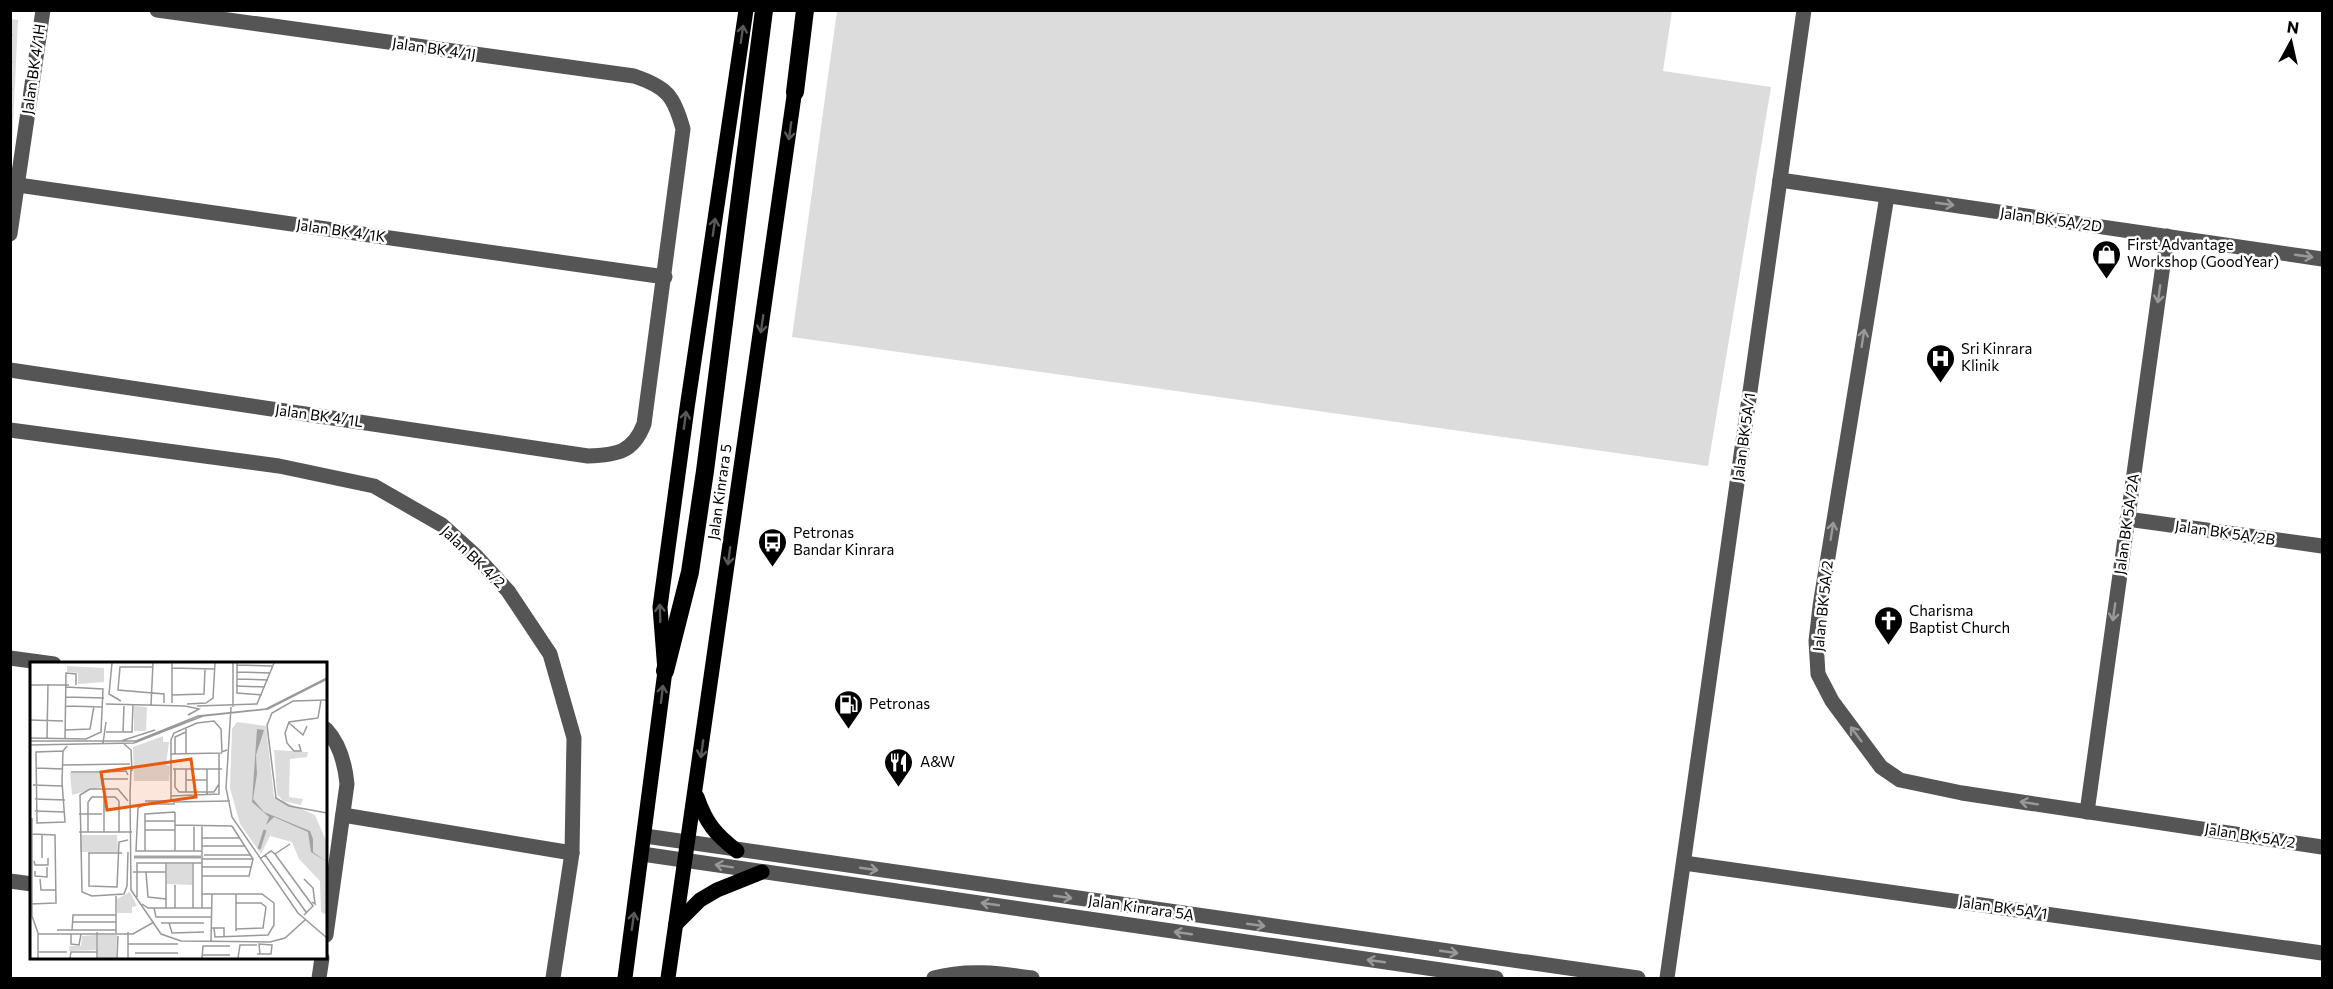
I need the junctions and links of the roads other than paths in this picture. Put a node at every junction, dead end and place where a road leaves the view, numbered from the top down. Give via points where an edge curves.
1 (42, 10) edge
2 (157, 10) edge
3 (746, 10) edge
4 (764, 10) edge
5 (803, 10) edge
6 (1804, 10) edge
7 (795, 92) joint
8 (1780, 180) junction
9 (18, 185) junction
10 (1887, 196) junction
11 (10, 234) edge
12 (2167, 236) junction
13 (2322, 258) edge
14 (665, 277) junction
15 (10, 370) edge
16 (10, 430) edge
17 (2127, 519) junction
18 (2322, 546) edge
19 (10, 658) edge
20 (45, 662) edge
21 (665, 671) junction
22 (327, 730) edge
23 (695, 793) junction
24 (2087, 812) junction
25 (343, 814) junction
26 (645, 836) junction
27 (688, 843) junction
28 (2322, 847) edge
29 (737, 851) junction
30 (572, 853) junction
31 (642, 854) junction
32 (686, 860) junction
33 (1683, 863) junction
34 (762, 872) junction
35 (10, 881) edge
36 (30, 884) edge
37 (327, 921) edge
38 (676, 924) junction
39 (2322, 952) edge
40 (322, 959) edge
41 (319, 978) edge
42 (553, 978) edge
43 (625, 978) edge
44 (668, 978) edge
45 (934, 978) edge
46 (1032, 978) edge
47 (1496, 978) edge
48 (1638, 978) edge
49 (1667, 978) edge

1 - 9 street, Jalan BK 4/1H
2 - 14 street, Jalan BK 4/1J via 634,76 653,82 668,93 678,109 683,129
21 -> 3 main road via 660,607
4 - 21 highway via 690,572
5 - 7 highway
6 - 8 street, Jalan BK 5A/1
7 -> 23 main road, Jalan Kinrara 5
8 - 10 street, Jalan BK 5A/2D
8 - 33 street, Jalan BK 5A/1
9 - 11 street, Jalan BK 4/1H
9 - 14 street, Jalan BK 4/1K
10 -> 12 street, Jalan BK 5A/2D
24 -> 10 street, Jalan BK 5A/2 via 1900,780 1881,767 1832,701 1818,674 1820,606
12 -> 13 street, Jalan BK 5A/2D
12 -> 17 street, Jalan BK 5A/2A
14 - 15 street, Jalan BK 4/1L via 644,424 639,438 627,450 608,456
16 - 30 street, Jalan BK 4/2 via 279,466 374,486 442,525 508,591 550,654 574,738
17 - 18 street, Jalan BK 5A/2B
17 -> 24 street, Jalan BK 5A/2A
19 - 20 street
26 -> 21 main road
22 - 25 street via 345,762
23 - 27 main road, Jalan Kinrara 5
23 - 29 main road via 704,818
24 - 28 street, Jalan BK 5A/2
25 - 30 street
25 - 37 street
26 - 27 street, Jalan Kinrara 5A
26 - 31 main road
27 - 29 street, Jalan Kinrara 5A
27 - 32 main road, Jalan Kinrara 5
29 -> 48 street, Jalan Kinrara 5A
30 - 42 street, Jalan BK 4/2
31 - 32 street, Jalan Kinrara 5A
43 -> 31 main road
34 -> 32 street, Jalan Kinrara 5A
32 - 38 main road, Jalan Kinrara 5
33 - 39 street, Jalan BK 5A/1
33 - 49 street, Jalan BK 5A/1
34 - 38 main road via 700,900
47 -> 34 street, Jalan Kinrara 5A
35 - 36 street
38 - 44 main road, Jalan Kinrara 5
40 - 41 street
45 - 46 street via 993,972

